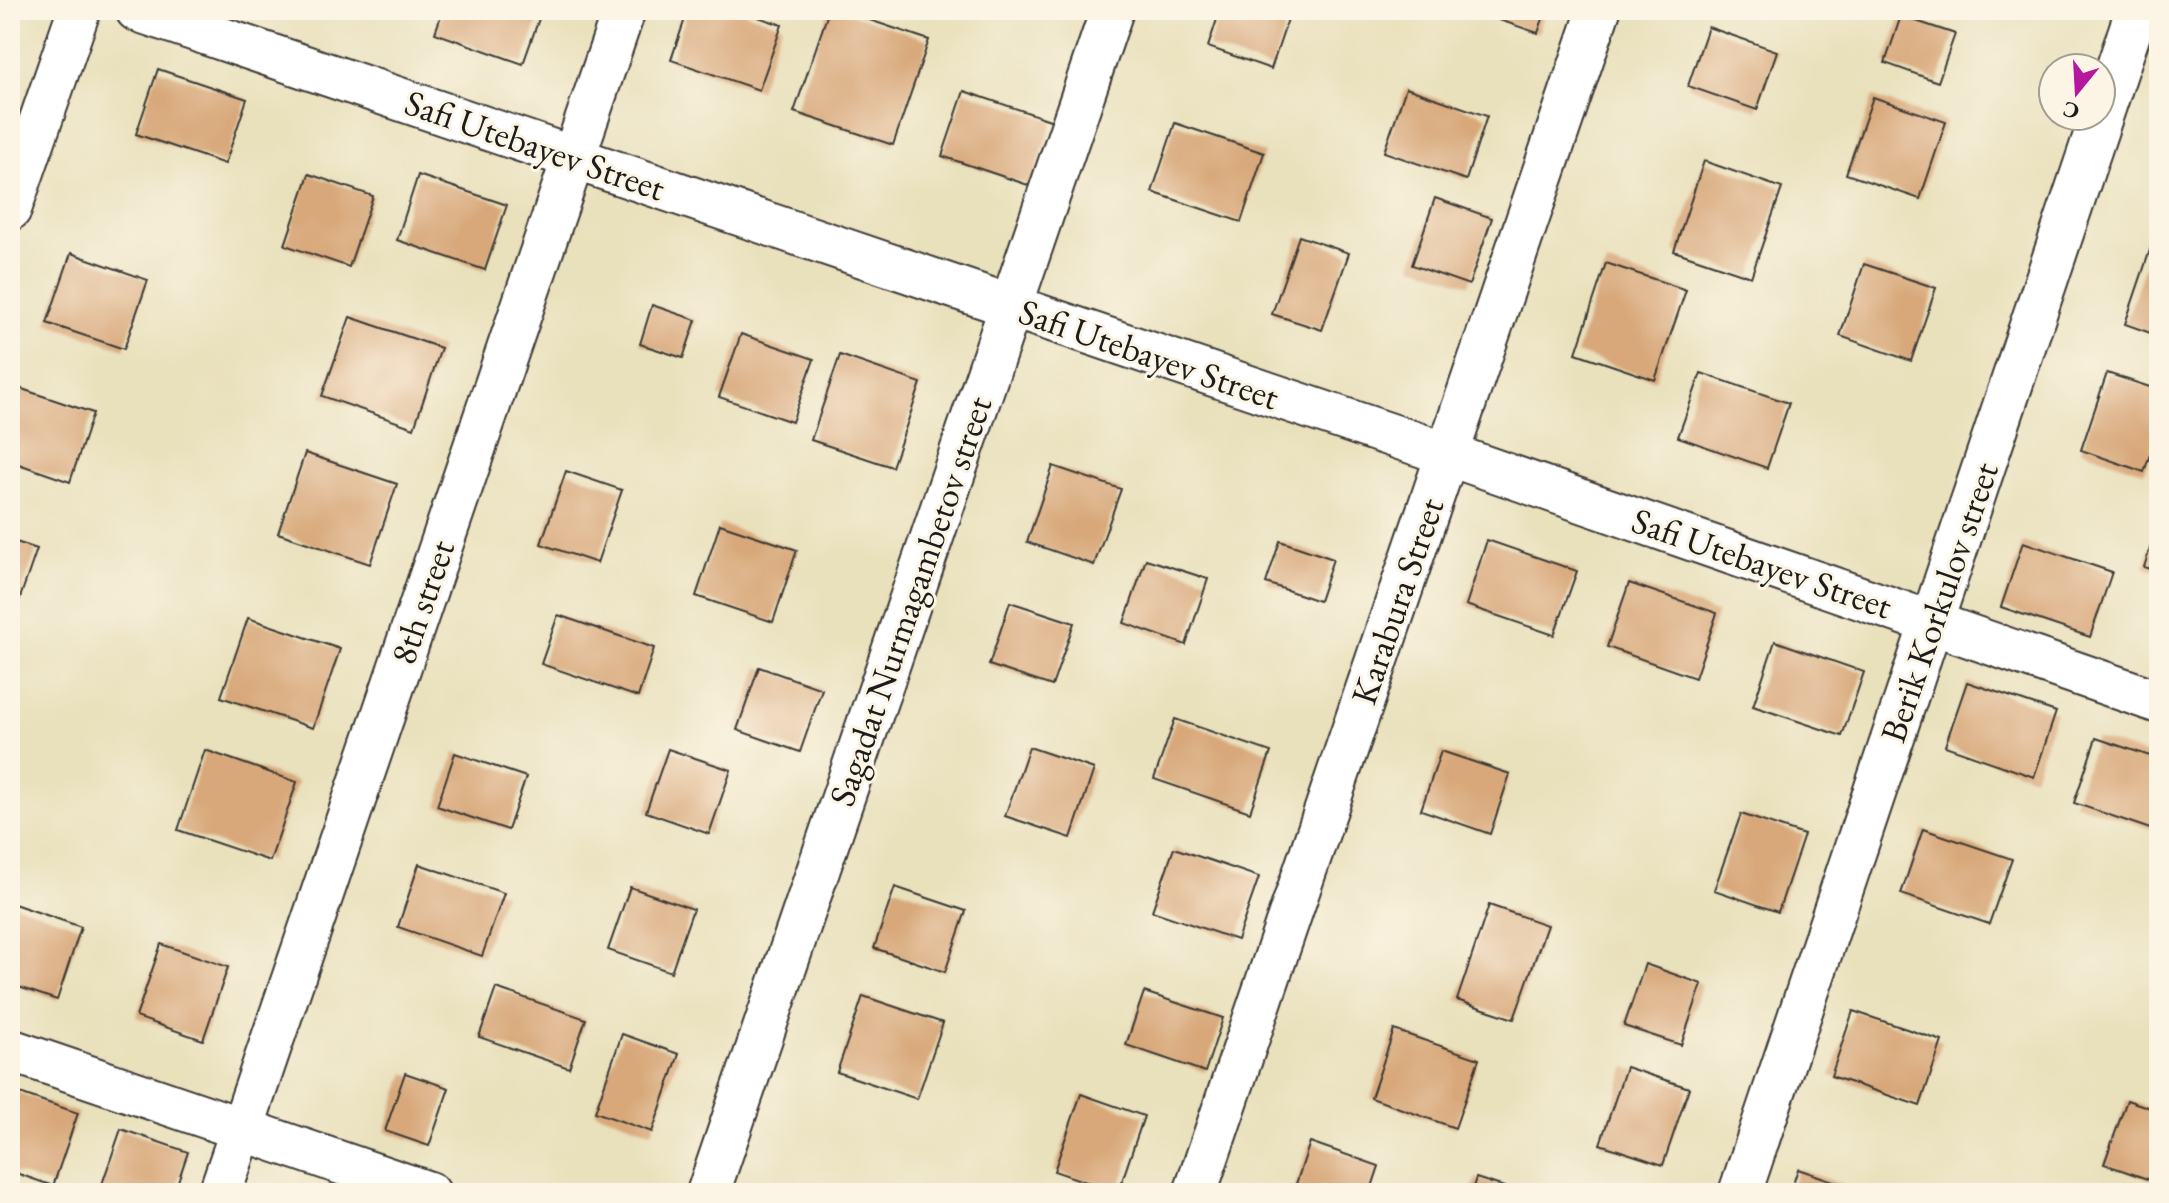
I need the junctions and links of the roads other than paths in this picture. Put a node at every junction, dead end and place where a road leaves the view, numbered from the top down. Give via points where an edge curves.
1 (79, 10) edge
2 (137, 10) edge
3 (624, 10) edge
4 (1112, 10) edge
5 (1599, 10) edge
6 (2137, 10) edge
7 (573, 158) junction
8 (10, 209) edge
9 (1011, 307) junction
10 (1447, 454) junction
11 (1932, 622) junction
12 (2159, 702) edge
13 (10, 1050) edge
14 (242, 1129) junction
15 (220, 1193) edge
16 (429, 1193) edge
17 (708, 1193) edge
18 (1195, 1193) edge
19 (1740, 1193) edge

1 - 8 street
2 - 7 street, Safi Utebayev Street
3 - 7 street, 8th street
4 - 9 street, Sagadat Nurmagambetov street
5 - 10 street, Karabura Street
6 - 11 street, Berik Korkulov street
7 - 9 street, Safi Utebayev Street
7 - 14 street, 8th street
9 - 10 street, Safi Utebayev Street
9 - 17 street, Sagadat Nurmagambetov street
10 - 11 street, Safi Utebayev Street
10 - 18 street, Karabura Street
11 - 12 street, Safi Utebayev Street
11 - 19 street, Berik Korkulov street
13 - 14 street
14 - 15 street, 8th street
14 - 16 street

